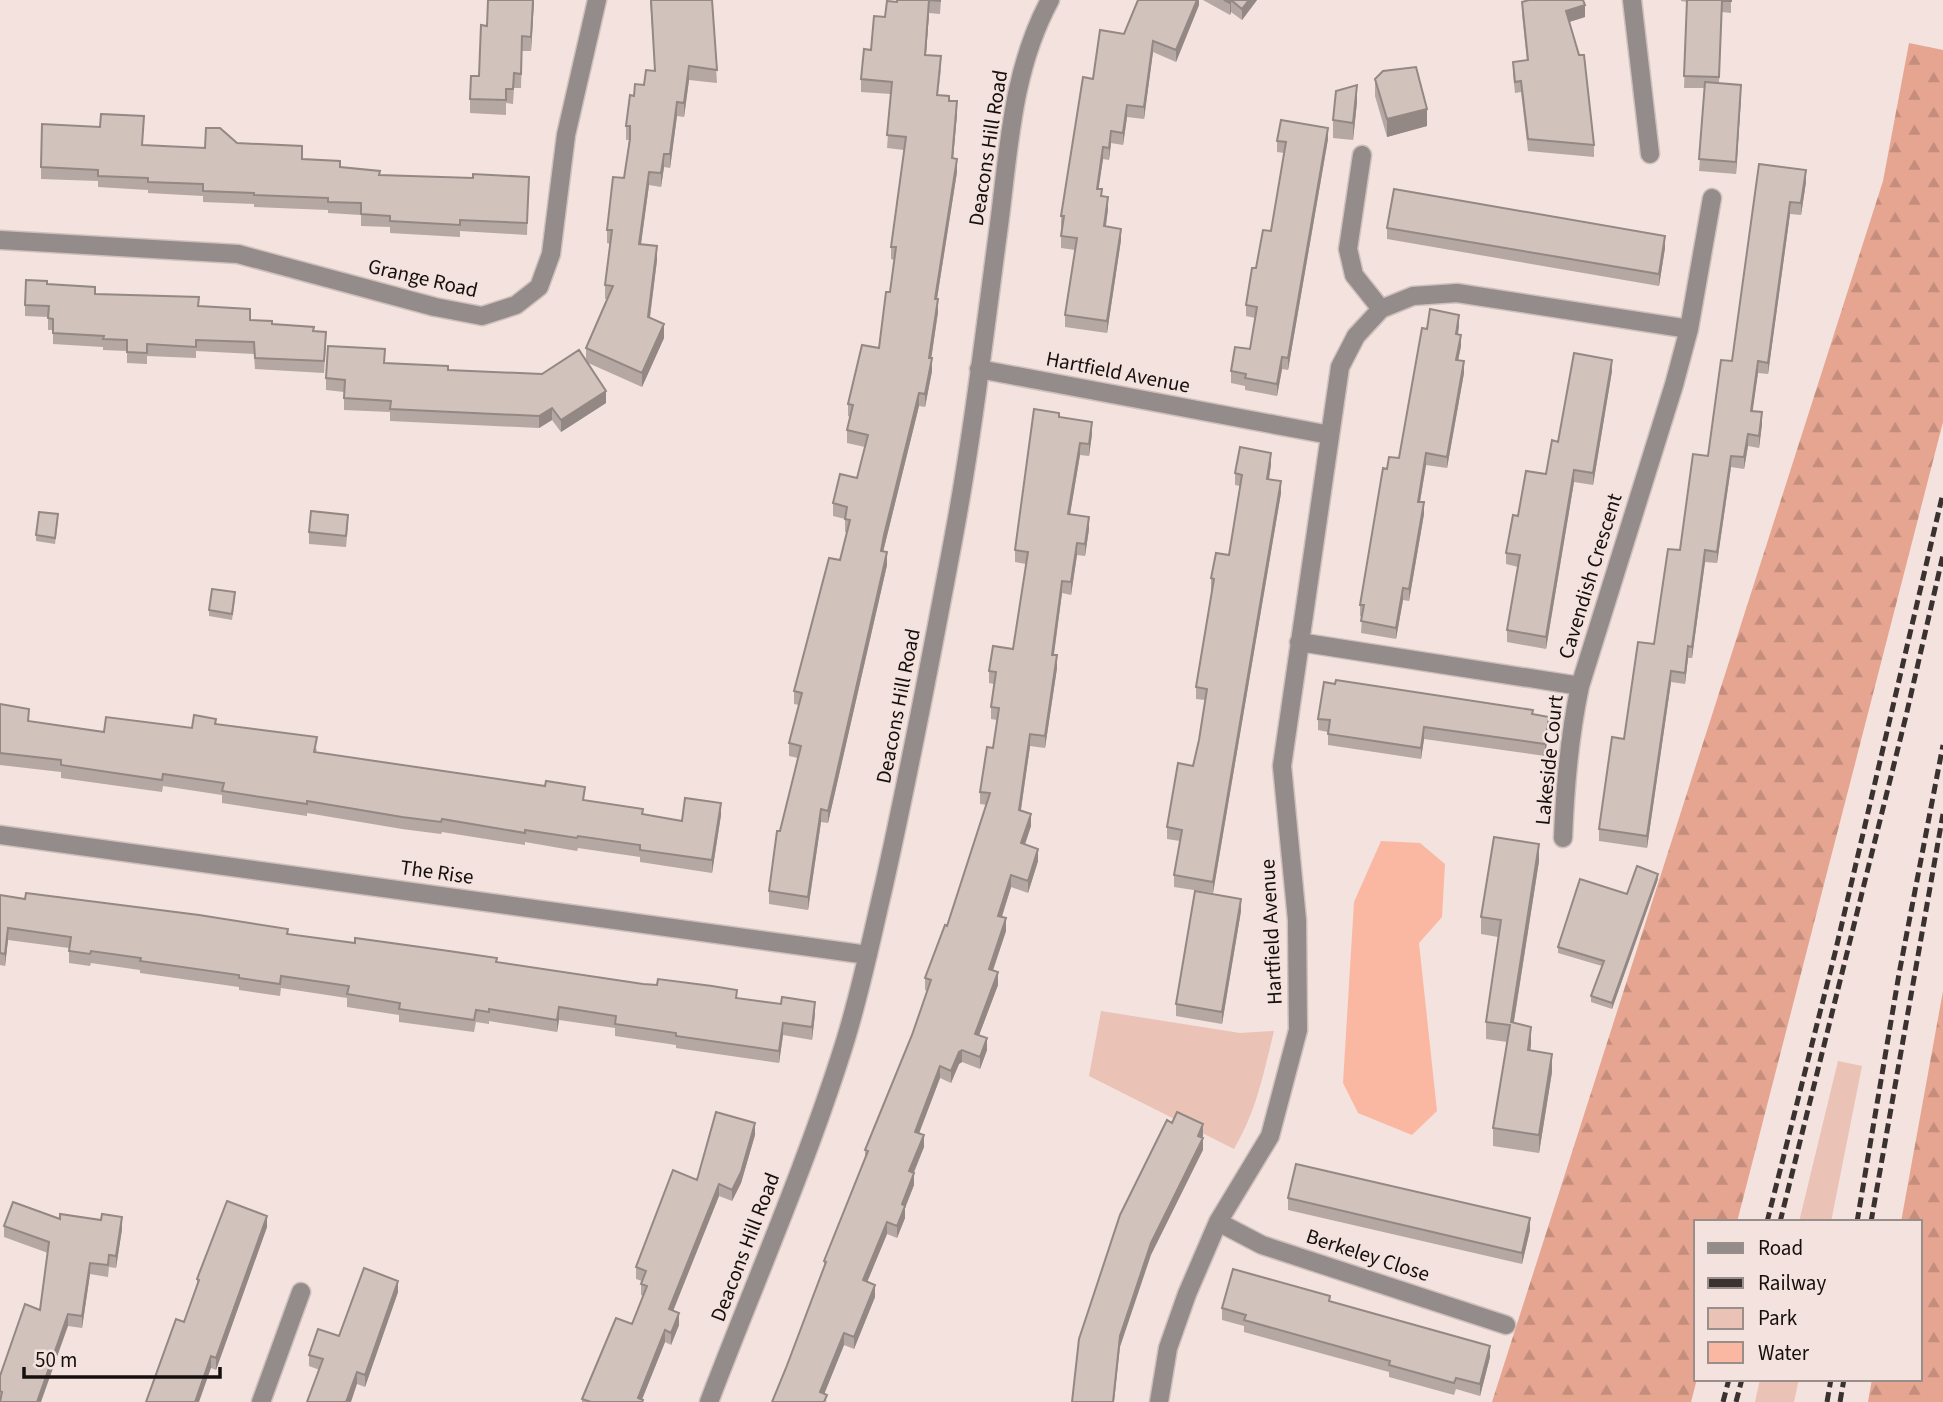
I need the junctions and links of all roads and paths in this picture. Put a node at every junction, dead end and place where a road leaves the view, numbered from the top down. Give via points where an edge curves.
1 (597, 0) edge
2 (1050, 0) edge
3 (1632, 0) edge
4 (1650, 154) dead end
5 (1362, 155) dead end
6 (1712, 198) dead end
7 (0, 240) edge
8 (1381, 309) junction
9 (1689, 329) junction
10 (979, 369) junction
11 (1330, 435) junction
12 (1299, 642) junction
13 (1580, 686) junction
14 (0, 835) edge
15 (1563, 838) dead end
16 (868, 955) junction
17 (1218, 1222) junction
18 (301, 1292) dead end
19 (1506, 1325) dead end
20 (261, 1402) edge
21 (709, 1402) edge
22 (1158, 1402) edge

1 - 7 street, Grange Road via 566,135 551,254 539,287 516,305 482,316 237,254
2 - 10 street, Deacons Hill Road via 1025,55 1013,112
3 - 4 street
5 - 8 street via 1348,249 1354,275
6 - 9 street, Cavendish Crescent
8 - 9 street via 1413,296 1457,293
8 - 11 street, Hartfield Avenue via 1356,336 1340,367
9 - 13 street, Cavendish Crescent
10 - 11 street, Hartfield Avenue
10 - 16 street, Deacons Hill Road via 912,761
11 - 12 street, Hartfield Avenue
12 - 13 street, Cavendish Crescent
12 - 17 street, Hartfield Avenue via 1282,766 1297,920 1298,1030 1270,1136
13 - 15 street, Lakeside Court via 1567,761
14 - 16 street, The Rise
16 - 21 street, Deacons Hill Road via 817,1125
17 - 19 street, Berkeley Close via 1262,1245
17 - 22 street, Hartfield Avenue via 1168,1348
18 - 20 street

